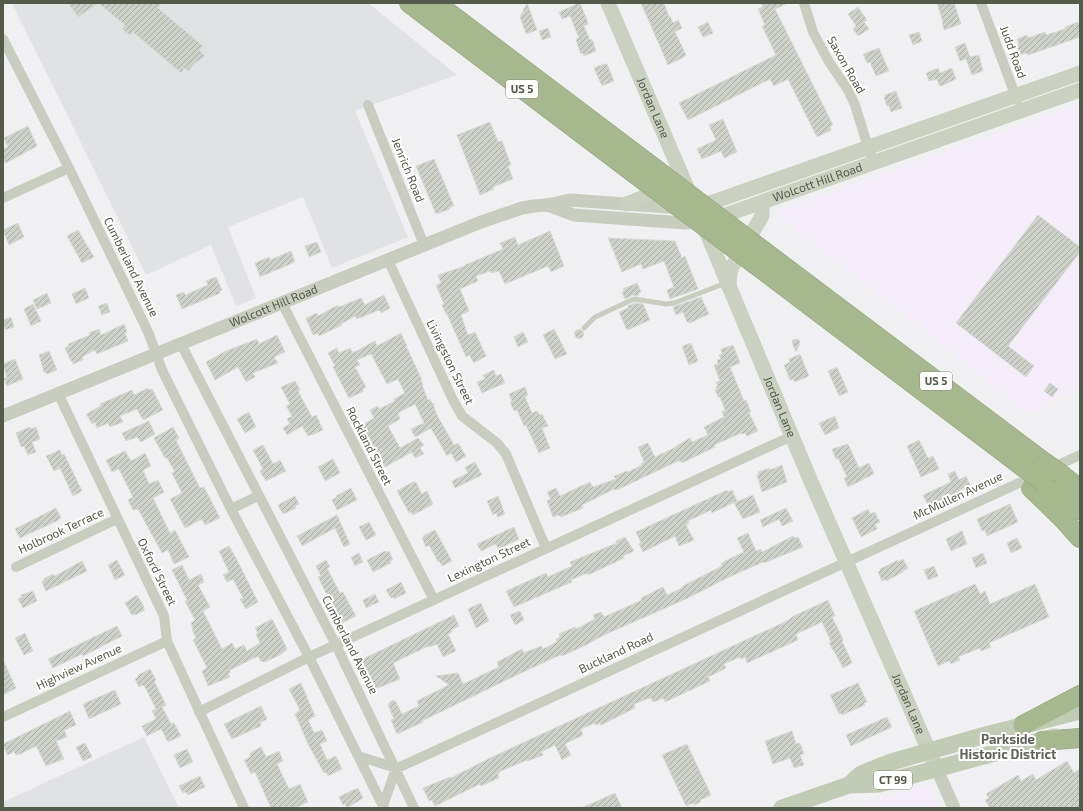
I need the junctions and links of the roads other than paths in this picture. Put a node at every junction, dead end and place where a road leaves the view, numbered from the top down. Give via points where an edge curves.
1 (409, 3) edge
2 (436, 3) edge
3 (608, 3) edge
4 (804, 3) edge
5 (981, 3) edge
6 (3, 39) edge
7 (1080, 73) edge
8 (1080, 90) edge
9 (1015, 96) junction
10 (368, 105) dead end
11 (1021, 111) junction
12 (669, 145) junction
13 (867, 148) junction
14 (873, 163) junction
15 (69, 168) junction
16 (640, 168) junction
17 (3, 198) edge
18 (591, 201) junction
19 (762, 202) junction
20 (626, 204) junction
21 (547, 205) junction
22 (695, 206) junction
23 (590, 216) junction
24 (702, 222) junction
25 (424, 245) junction
26 (760, 259) junction
27 (388, 260) junction
28 (728, 285) junction
29 (282, 303) junction
30 (584, 328) dead end
31 (181, 344) junction
32 (156, 354) junction
33 (58, 393) junction
34 (3, 416) edge
35 (792, 436) junction
36 (1080, 454) edge
37 (1029, 479) junction
38 (1080, 489) edge
39 (258, 496) junction
40 (231, 509) junction
41 (1080, 510) edge
42 (117, 519) junction
43 (1080, 538) edge
44 (546, 548) junction
45 (846, 562) junction
46 (16, 567) dead end
47 (434, 600) junction
48 (167, 641) junction
49 (336, 645) junction
50 (309, 656) junction
51 (1080, 695) edge
52 (1080, 711) edge
53 (199, 712) junction
54 (3, 717) edge
55 (1023, 725) junction
56 (1080, 730) edge
57 (1080, 738) edge
58 (1042, 741) junction
59 (929, 751) junction
60 (358, 756) junction
61 (396, 768) junction
62 (937, 769) junction
63 (849, 785) junction
64 (384, 807) edge
65 (244, 808) edge
66 (414, 808) edge
67 (782, 808) edge
68 (954, 808) edge

1 - 16 highway, US 5
2 - 16 highway, US 5
3 - 12 main road, Jordan Lane
4 - 13 street, Saxon Road via 812,32 855,105
5 - 9 street, Judd Road
6 - 15 street, Cumberland Avenue
7 - 9 main road, Wolcott Hill Road
8 - 11 main road, Wolcott Hill Road
9 - 11 street, Judd Road
9 - 13 main road, Wolcott Hill Road
10 - 25 street, Jenrich Road
11 - 14 main road, Wolcott Hill Road
12 - 20 main road via 666,169 657,185 645,196
12 - 22 main road, Jordan Lane
13 - 14 street, Saxon Road
13 - 22 main road, Wolcott Hill Road via 711,203
14 - 19 main road, Wolcott Hill Road
15 - 17 street
15 - 32 street, Cumberland Avenue via 149,334
16 - 26 highway, US 5, bridge
18 - 20 street, Wolcott Hill Road
18 - 21 street, Wolcott Hill Road via 570,200
18 - 23 street
19 - 24 main road, Wolcott Hill Road
19 - 28 main road via 762,216 731,269
20 - 22 street, Wolcott Hill Road via 674,208
21 - 23 street, Wolcott Hill Road via 574,214
21 - 25 street, Wolcott Hill Road via 507,212
22 - 24 main road, Jordan Lane
23 - 24 street, Wolcott Hill Road
24 - 28 main road, Jordan Lane
25 - 27 street, Wolcott Hill Road
26 - 37 highway, US 5 via 963,422
26 - 38 highway, US 5, bridge
27 - 29 street, Wolcott Hill Road
27 - 44 street, Livingston Street via 453,400 462,416 498,443 506,454
28 - 30 lane via 674,303 634,299 595,317
28 - 35 main road, Jordan Lane
29 - 31 street, Wolcott Hill Road
29 - 47 street, Rockland Street
31 - 32 street, Wolcott Hill Road
31 - 39 street, Cumberland Avenue
32 - 33 street, Wolcott Hill Road
32 - 40 street, Cumberland Avenue
33 - 34 street, Wolcott Hill Road
33 - 42 street, Oxford Street
35 - 44 street, Lexington Street
35 - 45 main road, Jordan Lane
36 - 45 street, McMullen Avenue
37 - 41 highway, US 5
37 - 43 highway
39 - 40 street
39 - 49 street, Cumberland Avenue
40 - 50 street, Cumberland Avenue
42 - 46 street, Holbrook Terrace
42 - 48 street, Oxford Street via 164,616
44 - 47 street, Lexington Street
45 - 59 main road, Jordan Lane
45 - 61 street, Buckland Road
47 - 49 street, Lexington Street
48 - 53 street, Oxford Street
48 - 54 street, Highview Avenue
49 - 50 street, Lexington Street
49 - 61 street, Cumberland Avenue
50 - 53 street, Lexington Street
50 - 60 street, Cumberland Avenue
51 - 55 highway
52 - 55 main road, CT 99
53 - 65 street, Oxford Street
55 - 59 main road, CT 99
56 - 58 main road, CT 99
57 - 58 highway
58 - 62 main road, CT 99
59 - 62 main road, Jordan Lane
59 - 63 main road, CT 99 via 860,774
60 - 61 street
60 - 64 street, Cumberland Avenue
61 - 64 street
61 - 66 street, Cumberland Avenue
62 - 63 main road, CT 99 via 879,784
62 - 68 street, Jordan Lane
63 - 67 main road, CT 99

